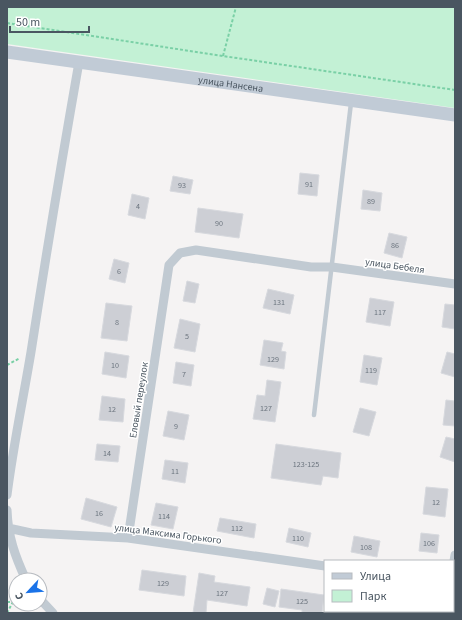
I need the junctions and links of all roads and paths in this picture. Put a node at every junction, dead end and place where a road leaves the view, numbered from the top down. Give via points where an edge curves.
1 (236, 7) edge
2 (7, 23) edge
3 (7, 52) edge
4 (223, 56) junction
5 (79, 62) junction
6 (455, 90) edge
7 (351, 101) junction
8 (455, 116) edge
9 (169, 265) joint
10 (332, 267) junction
11 (455, 284) edge
12 (31, 352) junction
13 (7, 364) edge
14 (314, 415) dead end
15 (7, 495) edge
16 (7, 510) edge
17 (8, 528) edge
18 (128, 538) junction
19 (324, 566) edge
20 (22, 572) edge

1 - 4 path
2 - 4 path
3 - 5 main road, улица Нансена
4 - 6 path
5 - 7 main road, улица Нансена
5 - 12 street
7 - 8 main road, улица Нансена
7 - 10 lane
9 - 10 street, улица Бебеля via 180,253 196,250 311,267
9 - 18 street, Еловый переулок
10 - 11 street, улица Бебеля
10 - 14 lane
12 - 13 path
12 - 15 street
16 - 17 street
17 - 18 street, улица Максима Горького via 30,533
17 - 20 street
18 - 19 street, улица Максима Горького

